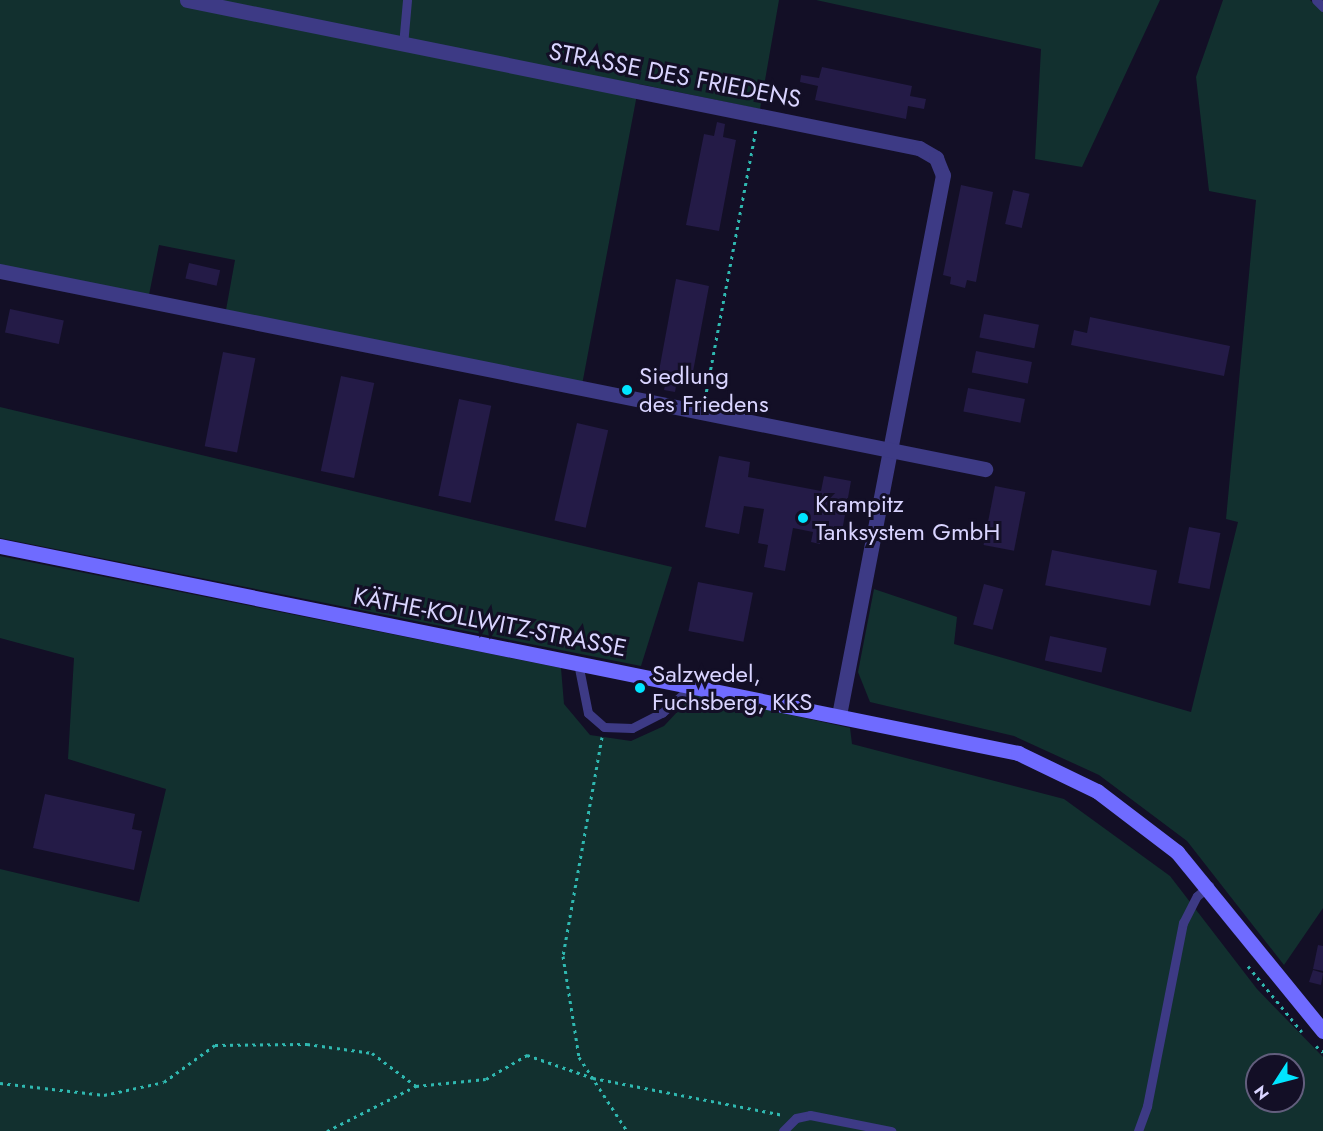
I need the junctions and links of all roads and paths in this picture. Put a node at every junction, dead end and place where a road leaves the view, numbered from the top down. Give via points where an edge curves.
1 (187, 0) edge
2 (407, 0) edge
3 (1316, 0) edge
4 (1323, 7) edge
5 (403, 45) junction
6 (759, 115) junction
7 (0, 271) edge
8 (702, 412) junction
9 (891, 452) junction
10 (985, 469) dead end
11 (0, 546) edge
12 (578, 663) junction
13 (692, 685) junction
14 (839, 715) junction
15 (604, 727) junction
16 (1209, 886) junction
17 (1241, 956) dead end
18 (1323, 1031) edge
19 (1323, 1052) edge
20 (592, 1078) junction
21 (0, 1083) edge
22 (416, 1086) junction
23 (796, 1118) junction
24 (327, 1131) edge
25 (627, 1131) edge
26 (783, 1131) edge
27 (891, 1131) edge
28 (1138, 1131) edge

1 - 5 street, STRASSE DES FRIEDENS
2 - 5 lane
3 - 4 lane
5 - 6 street, STRASSE DES FRIEDENS
6 - 8 path
6 - 9 street, STRASSE DES FRIEDENS via 919,148 936,158 943,176
7 - 8 street
8 - 9 street
9 - 10 street
9 - 14 street
11 - 12 main road, KÄTHE-KOLLWITZ-STRASSE
12 - 13 main road, KÄTHE-KOLLWITZ-STRASSE
12 - 15 lane via 588,713
13 - 14 main road, KÄTHE-KOLLWITZ-STRASSE
13 - 15 lane via 662,713 632,728
14 - 16 main road, KÄTHE-KOLLWITZ-STRASSE via 988,744 1057,770 1140,820
15 - 20 path via 563,956 579,1057
16 - 18 main road, KÄTHE-KOLLWITZ-STRASSE via 1280,983
16 - 28 lane via 1197,896 1183,923
17 - 19 path via 1286,1016
20 - 22 path via 527,1055 486,1079
20 - 23 path
20 - 25 path
21 - 22 path via 104,1095 164,1082 215,1045 307,1044 372,1053
22 - 24 path
23 - 26 lane
23 - 27 lane via 822,1117

